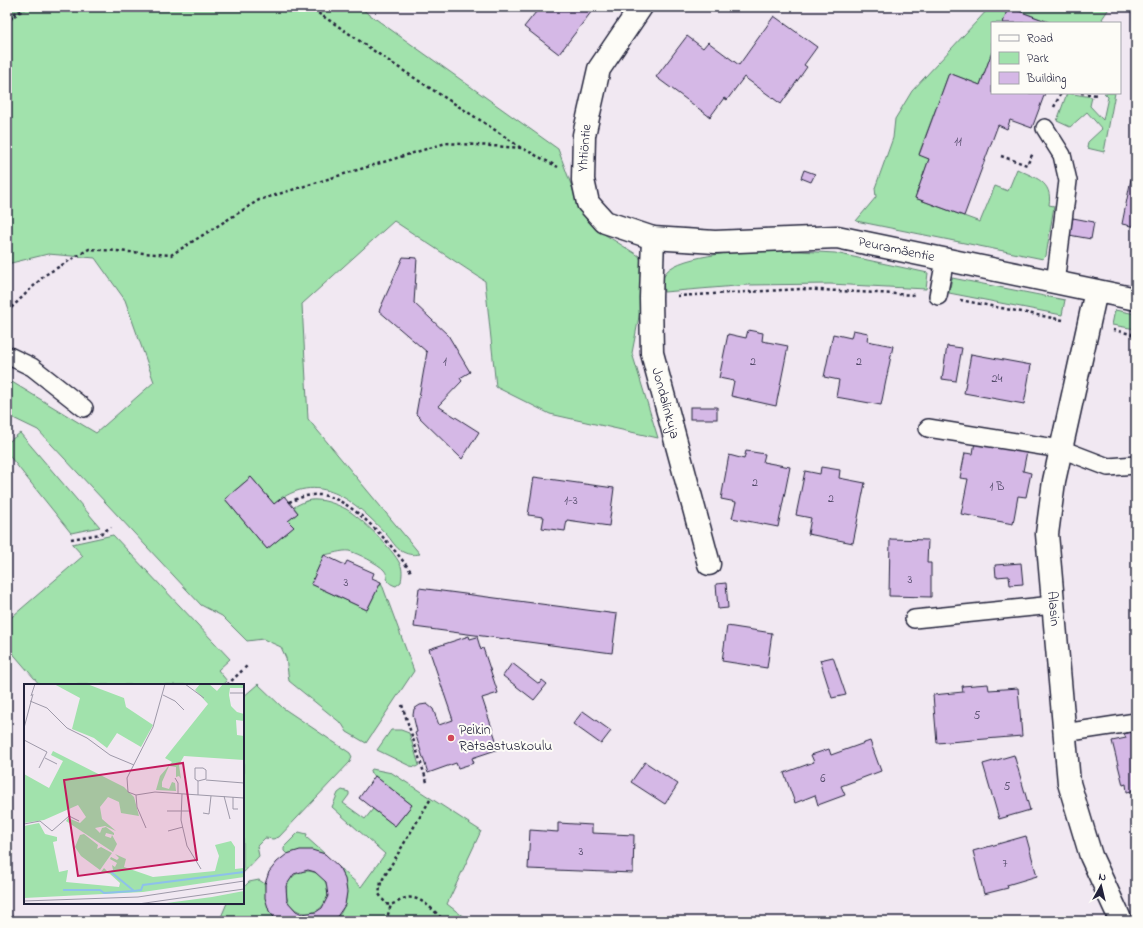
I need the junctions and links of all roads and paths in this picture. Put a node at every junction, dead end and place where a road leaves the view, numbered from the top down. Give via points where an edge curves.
1 (20, 7) edge
2 (27, 7) edge
3 (308, 7) edge
4 (641, 7) edge
5 (10, 19) junction
6 (7, 24) edge
7 (1089, 94) edge
8 (1097, 95) dead end
9 (1045, 128) dead end
10 (522, 148) junction
11 (583, 180) junction
12 (653, 238) junction
13 (945, 260) junction
14 (1055, 283) junction
15 (1096, 291) junction
16 (938, 296) junction
17 (651, 298) junction
18 (1136, 299) edge
19 (7, 312) edge
20 (1089, 325) junction
21 (1136, 335) edge
22 (7, 355) edge
23 (84, 408) dead end
24 (928, 428) dead end
25 (1061, 449) junction
26 (1136, 465) edge
27 (289, 502) dead end
28 (111, 527) dead end
29 (71, 539) dead end
30 (709, 564) dead end
31 (412, 573) dead end
32 (1053, 605) junction
33 (914, 619) dead end
34 (248, 665) dead end
35 (228, 684) edge
36 (402, 705) dead end
37 (1136, 722) edge
38 (1064, 733) junction
39 (427, 782) dead end
40 (430, 800) dead end
41 (390, 905) junction
42 (386, 921) edge
43 (445, 921) edge
44 (1121, 921) edge

1 - 5 path
2 - 5 path
3 - 10 path via 342,27
4 - 11 street, Yhtiöntie via 599,69 584,135
5 - 6 path
7 - 8 path
9 - 14 lane via 1062,155 1068,181
10 - 11 path
10 - 19 path via 446,143 259,200 172,255 89,249 44,275
11 - 12 street, Yhtiöntie via 588,203 604,222
12 - 13 street, Peuramäentie via 716,242 837,237
12 - 17 street, Jondalinkuja
13 - 14 street, Peuramäentie
13 - 16 lane
14 - 15 street, Peuramäentie
15 - 18 street, Peuramäentie
15 - 20 street, Alasin
16 - 17 path via 801,289
16 - 20 path
17 - 30 street, Jondalinkuja via 652,353
20 - 21 path
20 - 25 street, Alasin
22 - 23 lane via 32,367
24 - 25 lane
25 - 26 lane via 1108,467
25 - 32 street, Alasin via 1047,534
27 - 31 path via 320,494 332,497 354,510 379,532
28 - 29 path via 100,534
32 - 33 lane
32 - 38 street, Alasin
34 - 35 path
36 - 39 path
37 - 38 lane
38 - 44 street, Alasin via 1068,783 1091,856
40 - 41 path via 381,882 379,894 386,904
41 - 42 path
41 - 43 path via 407,897 418,898

